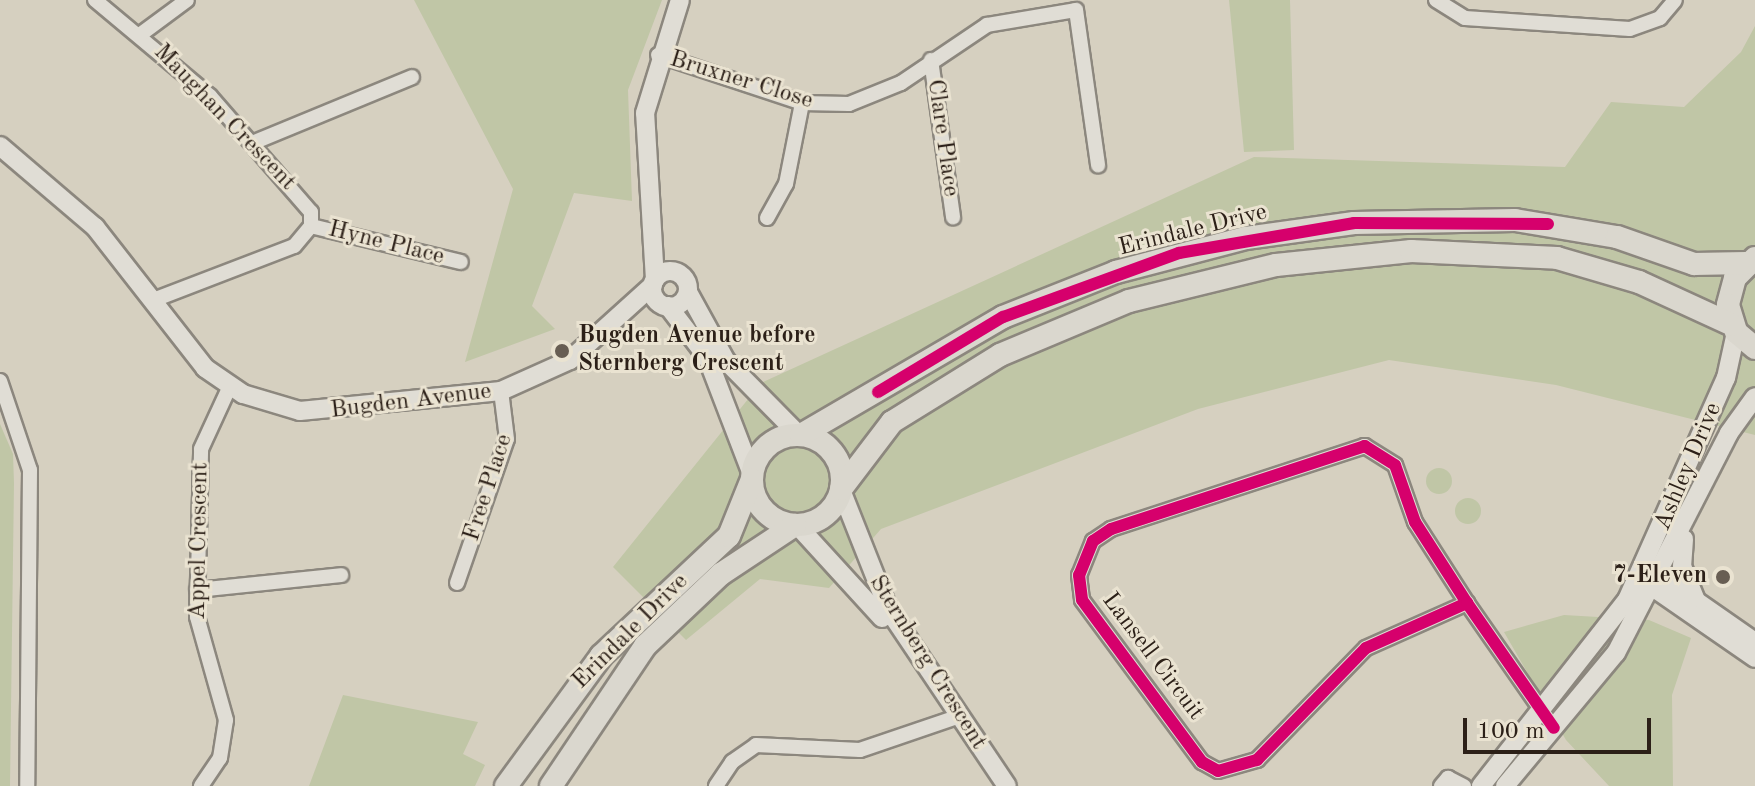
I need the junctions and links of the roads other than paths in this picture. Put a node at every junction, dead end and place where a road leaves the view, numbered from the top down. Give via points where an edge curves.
1 (95, 0) edge
2 (187, 0) edge
3 (680, 0) edge
4 (1436, 0) edge
5 (1675, 0) edge
6 (141, 34) junction
7 (658, 55) junction
8 (931, 60) junction
9 (412, 77) dead end
10 (802, 103) junction
11 (252, 143) junction
12 (0, 146) edge
13 (1098, 165) dead end
14 (953, 217) dead end
15 (767, 218) dead end
16 (311, 226) junction
17 (650, 237) junction
18 (1751, 260) edge
19 (461, 262) dead end
20 (675, 271) junction
21 (654, 282) junction
22 (688, 292) junction
23 (153, 300) junction
24 (667, 306) junction
25 (623, 318) junction
26 (1734, 329) junction
27 (1755, 348) edge
28 (0, 381) edge
29 (230, 386) junction
30 (501, 391) junction
31 (1755, 397) edge
32 (800, 435) junction
33 (1714, 467) junction
34 (1688, 468) junction
35 (752, 477) junction
36 (841, 489) junction
37 (796, 525) junction
38 (1686, 525) junction
39 (341, 575) dead end
40 (1650, 576) junction
41 (457, 583) dead end
42 (197, 590) junction
43 (1467, 603) junction
44 (1695, 607) junction
45 (1748, 636) edge
46 (1615, 652) junction
47 (1755, 658) edge
48 (1543, 712) junction
49 (953, 719) junction
50 (1554, 728) junction
51 (27, 786) edge
52 (201, 786) edge
53 (506, 786) edge
54 (551, 786) edge
55 (716, 786) edge
56 (995, 786) edge
57 (1007, 786) edge
58 (1441, 786) edge
59 (1464, 786) edge
60 (1481, 786) edge
61 (1505, 786) edge

1 - 6 street, Maughan Crescent
2 - 6 street
3 - 7 street
4 - 5 street via 1465,18 1630,29 1660,18
6 - 11 street, Maughan Crescent
7 - 10 street, Bruxner Close
7 - 17 street via 642,152
8 - 10 street, Bruxner Close via 877,96
8 - 13 street, Bruxner Close via 987,25 1076,10
8 - 14 street, Clare Place
9 - 11 street
10 - 15 street via 786,184
11 - 16 street, Maughan Crescent via 304,200
12 - 23 street, Bugden Avenue via 81,213
16 - 19 street, Hyne Place
16 - 23 street via 294,246
17 - 20 street
17 - 21 street
18 - 26 main road via 1729,291
18 - 32 main road, Erindale Drive via 1694,264 1617,237 1515,220 1434,218 1276,232 1116,272 1003,317
20 - 21 street
20 - 22 street
21 - 24 street
21 - 25 street, Bugden Avenue
22 - 24 street, Bugden Avenue
22 - 32 street via 726,361
23 - 29 street, Bugden Avenue via 182,345
24 - 25 street, Bugden Avenue
24 - 35 street via 707,357
25 - 30 street, Bugden Avenue via 564,364
26 - 27 main road, Erindale Drive
26 - 34 street, Ashley Drive via 1726,378
26 - 36 main road, Erindale Drive via 1639,282 1557,258 1411,251 1266,266 1129,301 963,375 892,422
28 - 51 street via 30,470
29 - 30 street, Bugden Avenue via 271,405 331,413
29 - 42 street, Appel Crescent via 201,449
30 - 41 street, Free Place via 507,439
31 - 33 street, Ashley Drive
32 - 35 main road via 764,448
32 - 36 main road via 836,456
33 - 34 street
33 - 38 street, Ashley Drive
34 - 40 street, Ashley Drive
35 - 37 main road via 764,511
35 - 53 main road, Erindale Drive via 729,536 601,656
36 - 37 main road via 828,512
36 - 49 street, Sternberg Crescent via 874,582
37 - 49 street, Sternberg Crescent via 877,610
37 - 54 main road, Erindale Drive via 721,574 645,646
38 - 40 street, Ashley Drive
38 - 44 street via 1682,566
39 - 42 street
40 - 44 street
40 - 46 street, Ashley Drive
40 - 48 street, Ashley Drive
42 - 52 street, Appel Crescent via 202,650 226,720 220,758
43 - 43 street, Lansell Circuit via 1366,648 1257,760 1218,771 1202,762 1082,600 1079,575 1093,541 1111,529 1365,446 1395,465 1415,522
43 - 48 street, Lansell Circuit
44 - 45 street
44 - 46 street via 1661,606
45 - 47 street
46 - 50 street, Ashley Drive
48 - 50 street, Lansell Circuit
48 - 60 street, Ashley Drive
49 - 55 street via 860,750 756,745 732,762
49 - 56 street, Sternberg Crescent
49 - 57 street, Sternberg Crescent
50 - 61 street, Ashley Drive
58 - 59 street via 1448,778

